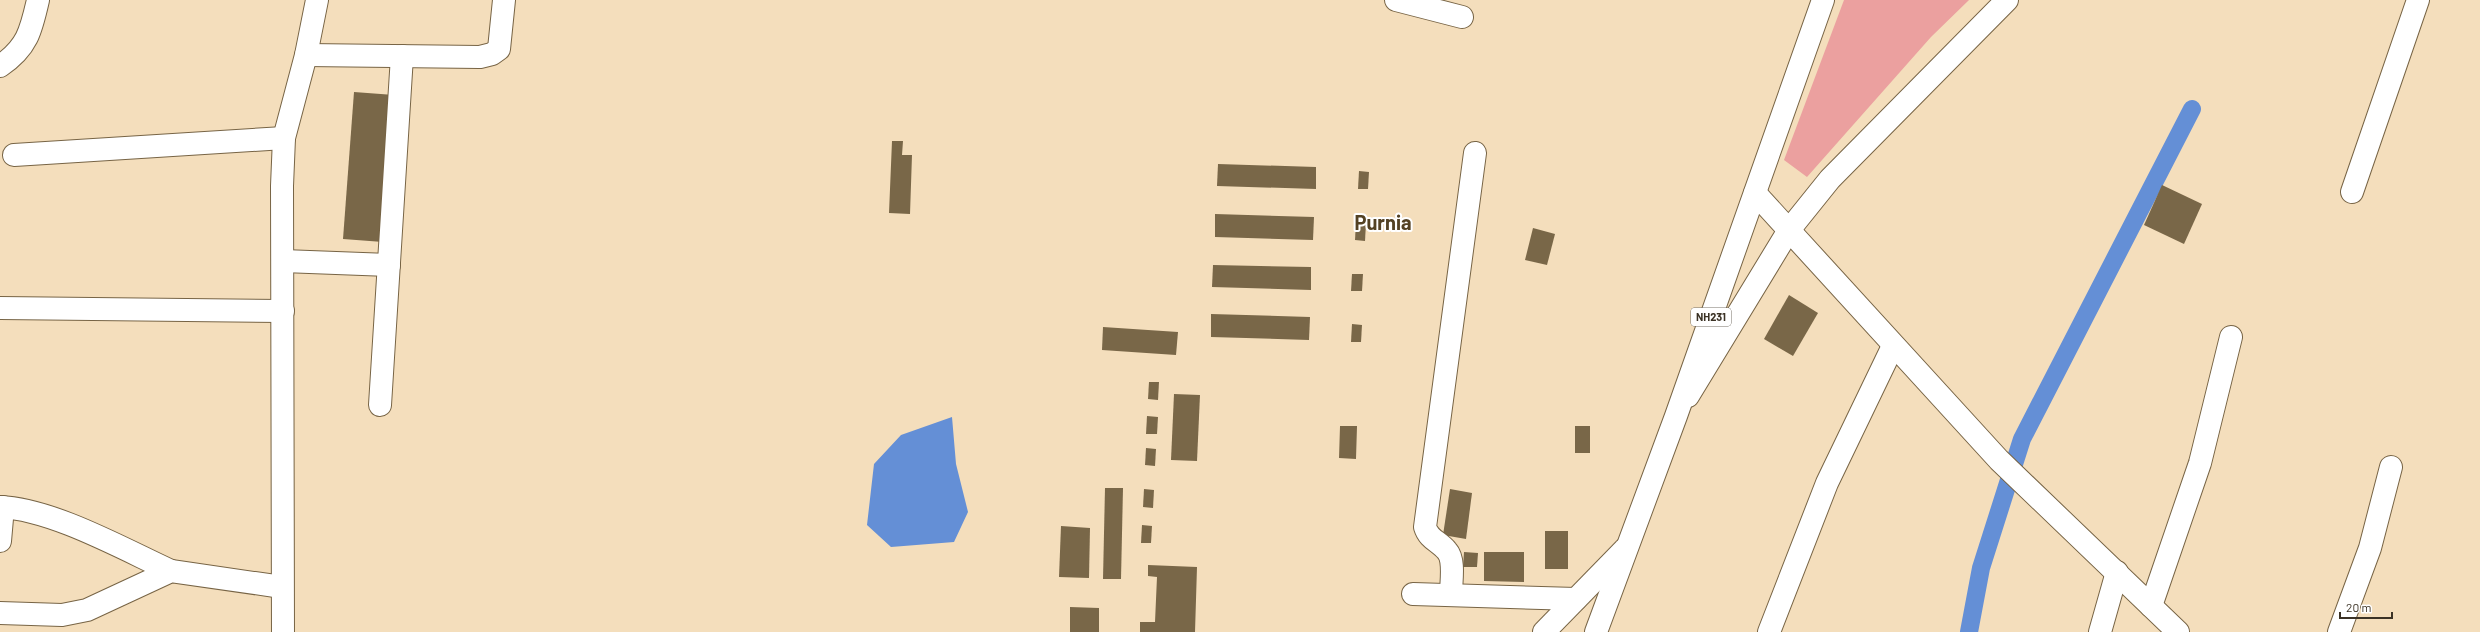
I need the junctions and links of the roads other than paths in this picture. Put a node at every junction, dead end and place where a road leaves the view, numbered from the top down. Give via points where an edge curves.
1 (38, 0) edge
2 (317, 0) edge
3 (504, 0) edge
4 (1396, 0) edge
5 (1823, 0) edge
6 (2007, 0) edge
7 (2418, 0) edge
8 (1462, 18) dead end
9 (306, 55) junction
10 (402, 56) junction
11 (0, 66) edge
12 (284, 138) junction
13 (1475, 153) dead end
14 (14, 155) dead end
15 (2352, 192) dead end
16 (1755, 193) junction
17 (1789, 230) junction
18 (283, 261) junction
19 (389, 265) junction
20 (0, 308) edge
21 (283, 311) junction
22 (2231, 337) dead end
23 (1893, 346) junction
24 (380, 405) dead end
25 (1676, 416) junction
26 (2391, 467) dead end
27 (1, 507) edge
28 (0, 541) edge
29 (1625, 549) junction
30 (171, 571) junction
31 (2117, 572) junction
32 (282, 587) junction
33 (1413, 594) dead end
34 (1451, 594) junction
35 (1576, 599) junction
36 (2151, 606) junction
37 (0, 613) edge
38 (2171, 629) edge
39 (283, 632) edge
40 (1544, 632) edge
41 (1596, 632) edge
42 (1769, 632) edge
43 (2100, 632) edge
44 (2339, 632) edge

1 - 11 main road via 32,26 17,54
2 - 9 main road
3 - 10 main road via 498,49 492,54 480,57
4 - 8 main road
5 - 16 main road, NH231
6 - 17 main road via 1830,180
7 - 15 main road
9 - 10 main road
9 - 12 main road
10 - 19 main road
12 - 14 main road
12 - 18 main road
13 - 34 main road via 1424,527 1431,539 1448,552 1451,560
16 - 17 main road
16 - 25 main road, NH231
17 - 23 main road
17 - 25 main road
18 - 19 main road
18 - 21 main road
19 - 24 main road
20 - 21 main road
21 - 32 main road
22 - 36 main road via 2200,463
23 - 31 main road via 1999,460
23 - 42 main road via 1827,483
25 - 29 main road, NH231
26 - 44 main road via 2370,548
27 - 28 main road
27 - 30 main road via 31,511 53,518
29 - 35 main road
29 - 41 main road, NH231
30 - 32 main road
30 - 37 main road via 87,610 62,615
31 - 36 main road
31 - 43 main road
32 - 39 main road
33 - 34 main road
34 - 35 main road
35 - 40 main road
36 - 38 main road

